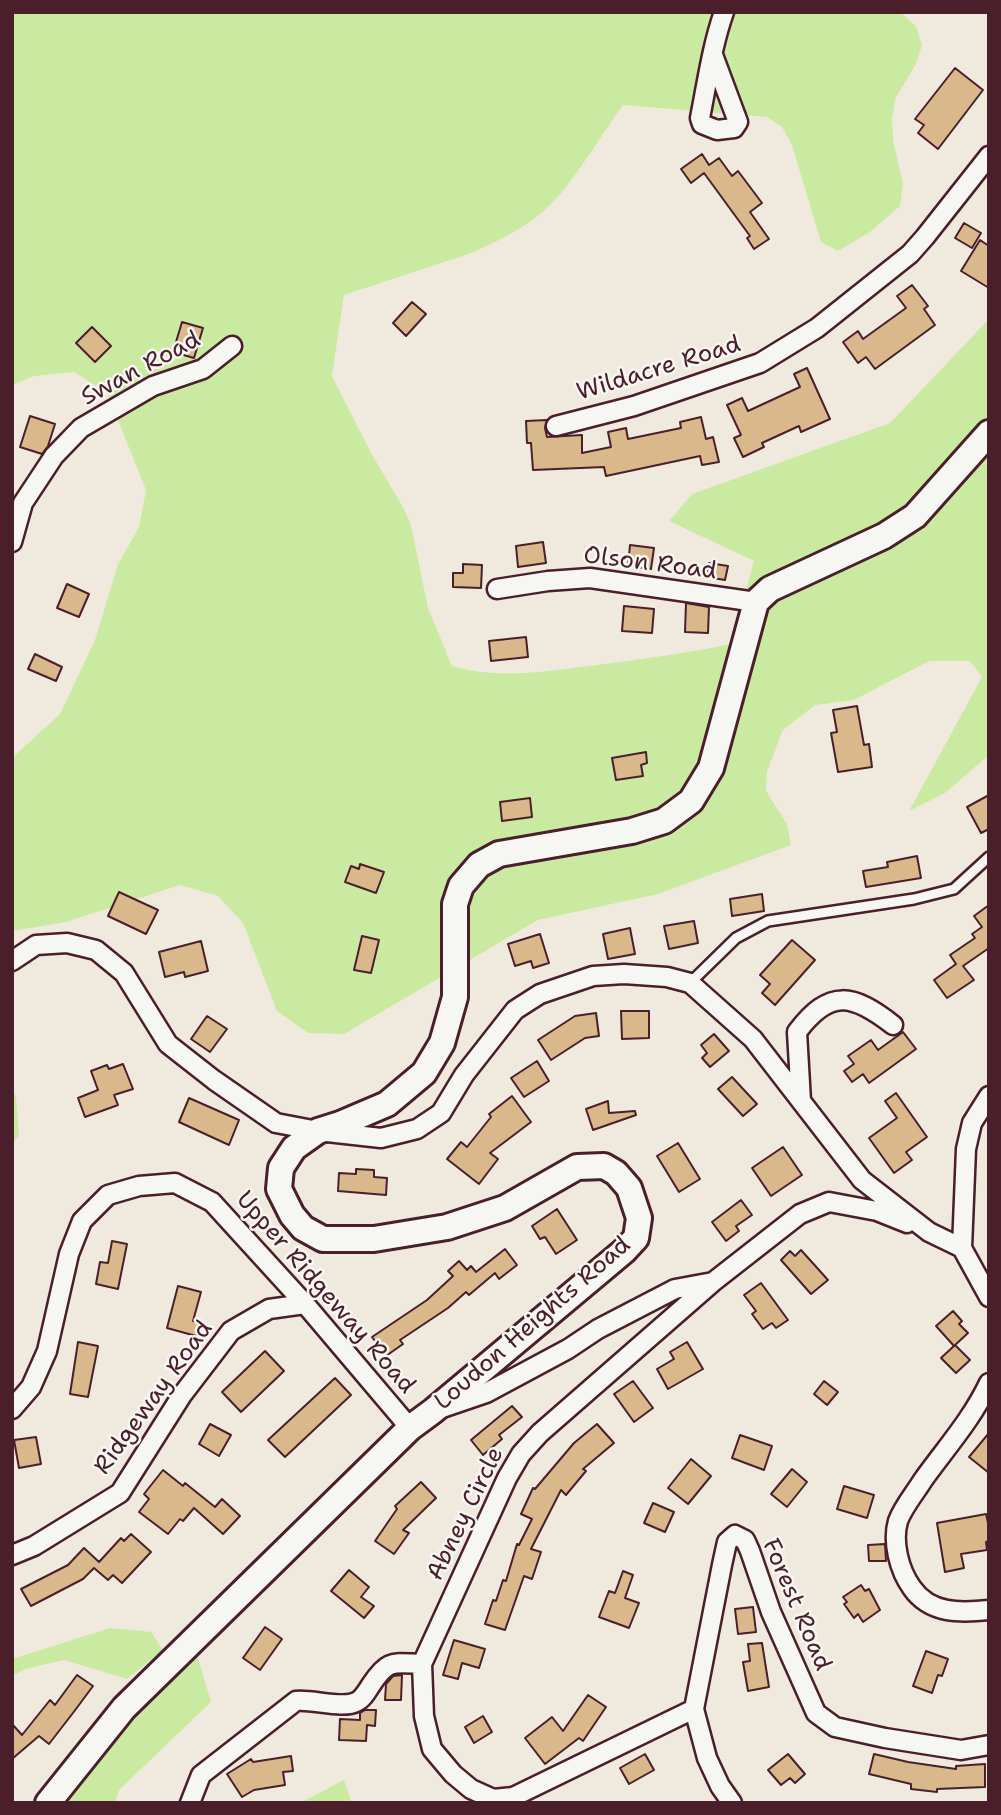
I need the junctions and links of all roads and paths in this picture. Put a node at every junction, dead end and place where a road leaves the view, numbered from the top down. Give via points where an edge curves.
1 (724, 12) edge
2 (713, 55) dead end
3 (989, 156) edge
4 (232, 346) dead end
5 (556, 426) dead end
6 (989, 433) edge
7 (12, 542) edge
8 (497, 589) dead end
9 (756, 602) junction
10 (989, 858) edge
11 (12, 961) edge
12 (690, 982) junction
13 (893, 1025) dead end
14 (989, 1096) edge
15 (802, 1101) junction
16 (317, 1131) junction
17 (929, 1232) junction
18 (962, 1248) junction
19 (713, 1282) junction
20 (989, 1297) edge
21 (305, 1304) junction
22 (989, 1383) edge
23 (12, 1409) edge
24 (433, 1411) junction
25 (410, 1428) junction
26 (12, 1555) edge
27 (989, 1610) edge
28 (422, 1664) junction
29 (694, 1709) junction
30 (989, 1745) edge
31 (48, 1803) edge
32 (190, 1803) edge
33 (732, 1803) edge

1 - 2 street
3 - 5 street, Wildacre Road via 910,254 806,335 760,363 701,385
4 - 7 street, Swan Road via 203,369 153,386 81,428 54,456 23,503
6 - 9 street via 915,516 884,536 770,589
8 - 9 street, Olson Road via 590,578
9 - 16 street, Loudon Heights Road via 711,768 691,801 664,821 632,831 499,854 479,865 461,886 455,904 455,997 442,1043 424,1073 387,1104
10 - 12 lane via 954,889 768,920 736,938
11 - 16 street via 36,945 67,943 96,950 124,973 168,1044 275,1123
12 - 15 street, Abney Circle via 753,1039
12 - 16 street via 624,974 593,976 540,994 515,1010 441,1113 417,1129 381,1138
13 - 15 street via 849,999 811,1014 797,1032
14 - 18 street via 972,1123 965,1149
15 - 17 street, Abney Circle via 862,1180
16 - 24 street, Loudon Heights Road via 294,1148 281,1168 279,1189 303,1228 323,1239 374,1239 447,1227 505,1208 577,1167 604,1166 632,1196 639,1227 624,1251
17 - 18 street, Abney Circle
17 - 19 street, Abney Circle via 877,1211 830,1202 800,1214
18 - 20 street
19 - 24 street via 675,1289 486,1394
19 - 28 street, Abney Circle via 521,1454
21 - 23 street, Upper Ridgeway Road via 212,1202 175,1183 108,1195 82,1221 69,1254 47,1351 31,1387
21 - 25 street, Upper Ridgeway Road
21 - 26 street, Ridgeway Road via 269,1309 231,1331 182,1395 120,1493
22 - 27 street via 976,1409 908,1502 895,1539 907,1581 917,1595 947,1611
24 - 25 street, Loudon Heights Road
25 - 31 street, Loudon Heights Road via 124,1708
28 - 29 street, Abney Circle via 424,1716 432,1749 453,1774 492,1799 513,1797 540,1786
28 - 32 street via 397,1663 383,1668 356,1703 296,1701 201,1775
29 - 30 street, Forest Road via 727,1542 736,1535 750,1551 771,1612 816,1713 835,1727 885,1738 961,1749
29 - 33 street, Forest Road via 707,1758

